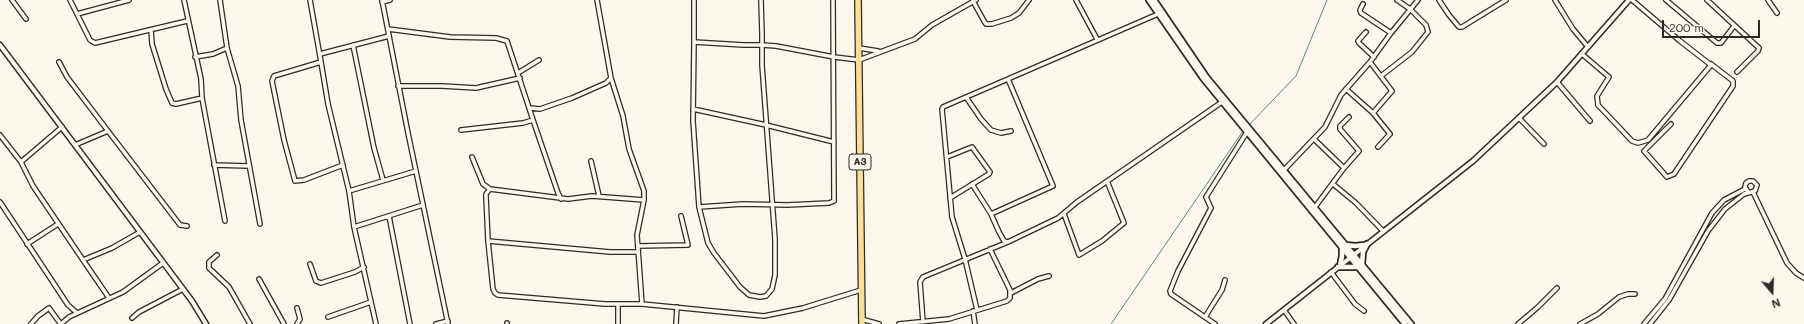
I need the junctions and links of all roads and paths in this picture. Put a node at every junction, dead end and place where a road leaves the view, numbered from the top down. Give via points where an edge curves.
1 (12, 0) edge
2 (70, 0) edge
3 (109, 0) edge
4 (129, 0) edge
5 (184, 0) edge
6 (220, 0) edge
7 (310, 0) edge
8 (390, 0) edge
9 (597, 0) edge
10 (694, 0) edge
11 (761, 0) edge
12 (833, 0) edge
13 (858, 0) edge
14 (1029, 0) edge
15 (1076, 0) edge
16 (1149, 0) edge
17 (1154, 0) edge
18 (1397, 0) edge
19 (1418, 0) edge
20 (1506, 0) edge
21 (1554, 0) edge
22 (1629, 0) edge
23 (1632, 0) edge
24 (1666, 0) edge
25 (1707, 0) edge
26 (1768, 0) edge
27 (382, 1) edge
28 (975, 1) edge
29 (1441, 1) edge
30 (1363, 4) dead end
31 (110, 5) junction
32 (1410, 9) junction
33 (1777, 13) dead end
34 (77, 14) junction
35 (1158, 14) junction
36 (26, 19) dead end
37 (187, 21) junction
38 (1734, 26) junction
39 (388, 29) junction
40 (151, 30) junction
41 (1366, 32) dead end
42 (1391, 33) junction
43 (389, 36) junction
44 (1097, 40) junction
45 (694, 42) junction
46 (0, 45) edge
47 (762, 45) junction
48 (353, 46) junction
49 (1588, 47) junction
50 (227, 48) junction
51 (858, 48) junction
52 (879, 51) junction
53 (320, 54) junction
54 (1582, 54) junction
55 (195, 57) junction
56 (834, 57) junction
57 (1374, 57) junction
58 (539, 60) dead end
59 (859, 60) junction
60 (59, 62) dead end
61 (321, 62) junction
62 (1370, 62) junction
63 (1710, 63) junction
64 (1737, 72) dead end
65 (519, 76) junction
66 (1381, 76) junction
67 (610, 78) junction
68 (1008, 79) junction
69 (1557, 82) junction
70 (606, 83) junction
71 (613, 85) junction
72 (398, 86) junction
73 (1346, 89) junction
74 (966, 97) junction
75 (202, 98) junction
76 (1222, 102) junction
77 (530, 108) junction
78 (540, 108) junction
79 (693, 109) junction
80 (1373, 113) junction
81 (532, 114) junction
82 (1349, 117) dead end
83 (1519, 118) junction
84 (533, 120) junction
85 (1590, 121) dead end
86 (1671, 124) dead end
87 (766, 125) junction
88 (62, 127) junction
89 (461, 130) dead end
90 (108, 131) junction
91 (1011, 131) dead end
92 (1247, 132) junction
93 (0, 135) edge
94 (1314, 139) junction
95 (834, 142) junction
96 (1544, 144) dead end
97 (75, 145) junction
98 (1378, 147) dead end
99 (472, 157) dead end
100 (947, 157) junction
101 (21, 162) junction
102 (591, 162) dead end
103 (214, 164) junction
104 (342, 165) junction
105 (248, 166) junction
106 (1344, 168) junction
107 (1284, 170) junction
108 (416, 171) junction
109 (382, 180) junction
110 (1107, 181) junction
111 (972, 184) junction
112 (1332, 184) junction
113 (490, 189) junction
114 (349, 191) junction
115 (1747, 191) junction
116 (1753, 192) junction
117 (558, 194) junction
118 (599, 196) junction
119 (555, 198) junction
120 (950, 198) junction
121 (561, 199) junction
122 (644, 200) junction
123 (0, 202) edge
124 (423, 205) junction
125 (773, 205) junction
126 (699, 207) junction
127 (1314, 207) junction
128 (991, 214) junction
129 (1064, 214) junction
130 (389, 216) junction
131 (681, 216) dead end
132 (225, 221) dead end
133 (58, 224) junction
134 (260, 224) dead end
135 (187, 226) dead end
136 (354, 227) junction
137 (1383, 231) junction
138 (140, 232) junction
139 (488, 241) junction
140 (1005, 242) junction
141 (27, 244) junction
142 (1366, 245) junction
143 (638, 246) junction
144 (1344, 246) junction
145 (990, 249) junction
146 (637, 252) junction
147 (218, 255) dead end
148 (1352, 256) junction
149 (965, 259) junction
150 (83, 260) junction
151 (163, 263) junction
152 (310, 264) dead end
153 (1360, 266) junction
154 (364, 267) junction
155 (1339, 267) junction
156 (356, 272) junction
157 (1332, 272) junction
158 (365, 273) junction
159 (1049, 276) dead end
160 (1804, 278) edge
161 (259, 279) dead end
162 (1225, 280) dead end
163 (1557, 288) dead end
164 (183, 289) junction
165 (861, 290) junction
166 (1011, 293) junction
167 (1635, 294) dead end
168 (109, 298) junction
169 (371, 302) junction
170 (618, 304) junction
171 (642, 304) junction
172 (677, 307) junction
173 (297, 308) dead end
174 (975, 310) junction
175 (1284, 310) junction
176 (1364, 311) dead end
177 (77, 313) junction
178 (328, 317) dead end
179 (1205, 317) junction
180 (132, 318) dead end
181 (862, 321) edge
182 (923, 322) junction
183 (448, 323) edge
184 (31, 324) edge
185 (60, 324) edge
186 (205, 324) edge
187 (250, 324) edge
188 (284, 324) edge
189 (297, 324) edge
190 (376, 324) edge
191 (410, 324) edge
192 (436, 324) edge
193 (618, 324) edge
194 (676, 324) edge
195 (879, 324) edge
196 (899, 324) edge
197 (976, 324) edge
198 (1215, 324) edge
199 (1266, 324) edge
200 (1294, 324) edge
201 (1405, 324) edge
202 (1411, 324) edge
203 (1518, 324) edge
204 (1580, 324) edge
205 (1644, 324) edge
206 (1650, 324) edge

1 - 36 street
2 - 34 street
3 - 31 street
4 - 31 street
5 - 37 street
6 - 50 street
7 - 53 street
8 - 27 street
9 - 67 street
10 - 45 street
11 - 47 street
12 - 56 street
13 - 51 highway, A3
14 - 28 street via 1019,13 992,24 984,21
15 - 44 street
16 - 35 main road
17 - 107 main road via 1207,78
18 - 32 street
19 - 32 street
20 - 29 street via 1462,27 1449,15
21 - 49 street
22 - 49 street
23 - 63 street
24 - 38 street via 1717,43 1721,42
25 - 38 street
26 - 33 street
27 - 39 street
28 - 52 street via 932,25 915,39
30 - 42 street via 1361,13
31 - 34 street
32 - 42 street
32 - 66 street via 1426,25 1428,32 1412,52
34 - 40 street via 90,40 95,44
35 - 44 street
35 - 76 main road via 1186,56
37 - 40 street
37 - 55 street
38 - 64 street via 1759,48
39 - 43 street
39 - 65 street via 450,37 505,39
40 - 75 street via 152,44 172,103
41 - 57 street via 1358,41
42 - 57 street
43 - 48 street
43 - 72 street
44 - 68 street
45 - 47 street
45 - 79 street
46 - 88 street
47 - 56 street
47 - 87 street
48 - 53 street
48 - 109 street
49 - 54 street
50 - 55 street
50 - 105 street via 238,86
51 - 52 street
51 - 59 highway, A3
52 - 59 street
53 - 61 street
54 - 63 street via 1609,77 1597,96 1598,105 1622,132 1632,141 1638,142 1650,138 1711,66
54 - 69 street
55 - 75 street via 201,79
56 - 59 street
56 - 95 street
57 - 62 street
58 - 65 street
59 - 165 highway, A3
60 - 90 street
61 - 104 street
61 - 104 street via 272,78 284,140 296,181
62 - 66 street
62 - 73 street
63 - 86 street via 1732,81 1733,86 1674,174 1667,178 1644,151
65 - 72 street via 476,88
65 - 77 street
66 - 80 street via 1392,91
67 - 70 street
67 - 71 street
68 - 74 street
68 - 128 street via 1054,186
69 - 83 street
69 - 85 street
70 - 71 street
70 - 78 street
71 - 122 street via 644,191
72 - 108 street
73 - 80 street
73 - 94 street via 1325,127
74 - 91 street via 980,119 991,130 1001,133
74 - 100 street via 942,108
75 - 103 street
76 - 92 main road
76 - 110 street
77 - 78 street
77 - 81 street
78 - 81 street
79 - 87 street
79 - 126 street
80 - 98 street via 1390,134
81 - 84 street
82 - 106 street via 1340,128 1359,151
83 - 96 street
83 - 137 street via 1457,174
84 - 89 street
84 - 117 street
87 - 95 street
87 - 125 street
88 - 97 street
88 - 101 street
90 - 97 street
90 - 135 street via 180,225
92 - 144 main road
92 - 179 street via 1206,197 1211,207 1184,257 1170,291
93 - 101 street
94 - 106 street
94 - 107 street
95 - 125 street via 834,201
97 - 138 street
99 - 113 street via 483,184
100 - 111 street via 969,147 974,148 990,173
100 - 120 street
101 - 133 street
102 - 118 street
103 - 105 street
103 - 132 street
104 - 114 street
105 - 134 street
106 - 112 street
107 - 127 main road
108 - 109 street
108 - 124 street
109 - 114 street
110 - 129 street
110 - 129 street via 1124,223 1102,242 1078,255
111 - 120 street
111 - 128 street
112 - 127 street
112 - 137 street via 1356,203
113 - 119 street
113 - 139 street via 486,194
114 - 136 street
115 - 116 street
115 - 116 street via 1746,183 1753,181 1757,187
115 - 205 street via 1724,200 1712,213 1665,299
115 - 206 street via 1725,209 1708,232 1669,300
116 - 160 street via 1787,263
117 - 119 street
117 - 121 street
118 - 121 street
118 - 122 street
119 - 121 street
120 - 149 street via 956,232
122 - 143 street via 637,230
123 - 141 street
124 - 130 street
124 - 183 street
125 - 126 street
125 - 126 street via 774,280 770,293 760,297 749,295 740,287 714,253 708,242
127 - 144 main road
128 - 140 street
129 - 140 street
130 - 136 street
130 - 191 street
131 - 143 street via 688,245
133 - 141 street
133 - 150 street
136 - 154 street
137 - 142 street
138 - 150 street via 112,248
138 - 151 street
139 - 146 street
139 - 170 street via 492,288 498,295
140 - 145 street
141 - 177 street via 68,305
142 - 144 main road
142 - 148 street
142 - 153 main road
143 - 146 street
144 - 148 main road
144 - 155 main road
145 - 149 street
145 - 166 street
146 - 171 street
147 - 187 street via 209,262 209,268 229,287
148 - 153 main road
148 - 155 street
149 - 174 street
149 - 182 street via 920,280
150 - 168 street
151 - 164 street
151 - 168 street via 123,292
152 - 156 street via 316,280 321,283
153 - 155 main road
153 - 201 main road
153 - 202 main road
154 - 156 street
154 - 158 street
155 - 157 street
156 - 158 street
157 - 175 street
157 - 176 street via 1355,304
158 - 169 street
159 - 166 street
161 - 188 street
162 - 179 street via 1222,290
163 - 203 street
164 - 180 street via 138,312
164 - 186 street via 200,312
165 - 172 street via 803,308 764,316
165 - 181 highway, A3
166 - 174 street via 1007,301
167 - 204 street via 1619,297 1598,314
168 - 177 street
169 - 178 street
169 - 190 street
170 - 171 street
170 - 193 street
171 - 172 street
172 - 194 street
173 - 189 street via 300,319
174 - 182 street via 949,319
174 - 197 street
175 - 199 street
175 - 200 street
177 - 185 street
179 - 198 street
181 - 195 street
182 - 196 street
183 - 192 street
184 - 185 street via 49,308

